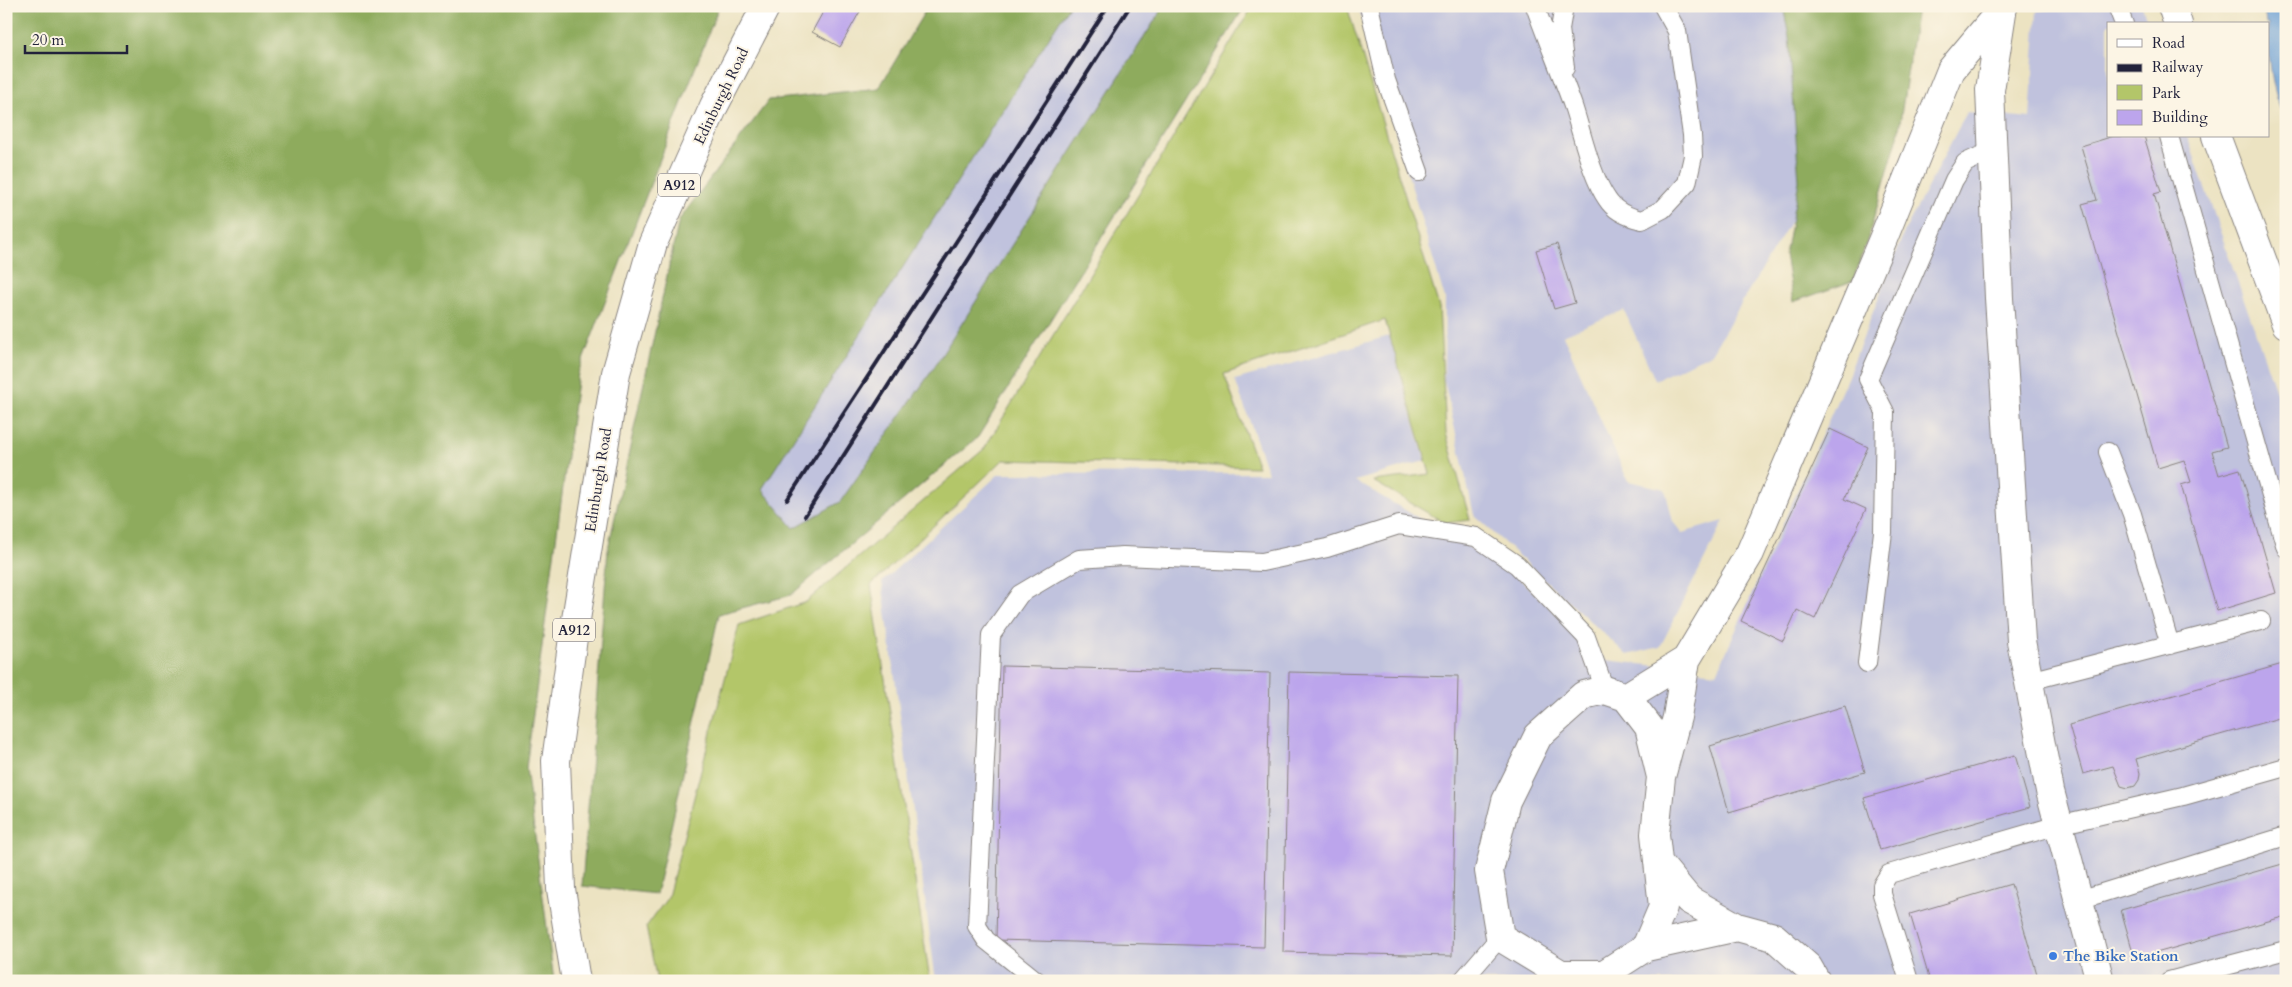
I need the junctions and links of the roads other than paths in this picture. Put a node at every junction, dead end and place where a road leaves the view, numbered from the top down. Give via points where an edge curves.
1 (766, 6) edge
2 (1369, 6) edge
3 (1534, 6) edge
4 (1564, 6) edge
5 (1662, 6) edge
6 (2117, 6) edge
7 (2172, 6) edge
8 (2003, 7) edge
9 (2123, 22) edge
10 (2177, 22) edge
11 (1564, 84) junction
12 (2170, 138) edge
13 (2217, 138) edge
14 (1993, 150) junction
15 (1419, 172) dead end
16 (2286, 324) edge
17 (2108, 452) dead end
18 (2286, 548) edge
19 (2261, 621) dead end
20 (2170, 645) junction
21 (1686, 660) junction
22 (1867, 663) dead end
23 (2029, 681) junction
24 (1616, 693) junction
25 (2286, 766) edge
26 (1661, 777) junction
27 (2058, 825) junction
28 (2286, 836) edge
29 (1660, 866) junction
30 (2079, 900) junction
31 (1737, 927) junction
32 (1500, 937) junction
33 (1646, 947) junction
34 (2286, 950) edge
35 (1560, 977) edge
36 (576, 981) edge
37 (1037, 981) edge
38 (1462, 981) edge
39 (1816, 981) edge
40 (1909, 981) edge
41 (2100, 981) edge
42 (2169, 981) edge

1 - 36 street, Edinburgh Road / A912 via 714,106 653,243 616,373 556,761 560,889
2 - 15 lane via 1386,80
3 - 11 lane
4 - 11 lane via 1560,29 1565,60
5 - 11 lane via 1677,31 1693,156 1687,183 1663,209 1642,220 1629,218 1607,200
6 - 9 lane
7 - 10 street
8 - 14 street via 1990,90
8 - 21 street via 1951,70 1750,553
12 - 18 lane
13 - 16 street
14 - 22 lane via 1965,163 1954,180 1868,379 1885,412 1883,532
14 - 23 street via 2020,631
17 - 20 lane via 2132,514
19 - 20 lane
20 - 23 lane
21 - 24 street
21 - 26 street via 1677,717
23 - 27 street
24 - 26 street via 1648,727
24 - 32 street via 1584,695 1538,736 1506,801 1489,871
24 - 37 lane via 1586,638 1517,565 1476,537 1399,525 1327,548 1262,562 1123,556 1079,559 1020,594 991,635 977,926 986,940
25 - 27 lane via 2183,796
26 - 29 street via 1655,834
27 - 30 street
27 - 40 lane via 1890,874 1882,885 1882,894
28 - 30 lane
29 - 31 street via 1689,900
29 - 33 street via 1663,907
30 - 41 street
31 - 33 street
31 - 39 street via 1774,936 1808,967
32 - 35 street
32 - 38 lane
33 - 35 street via 1604,974
34 - 42 lane

